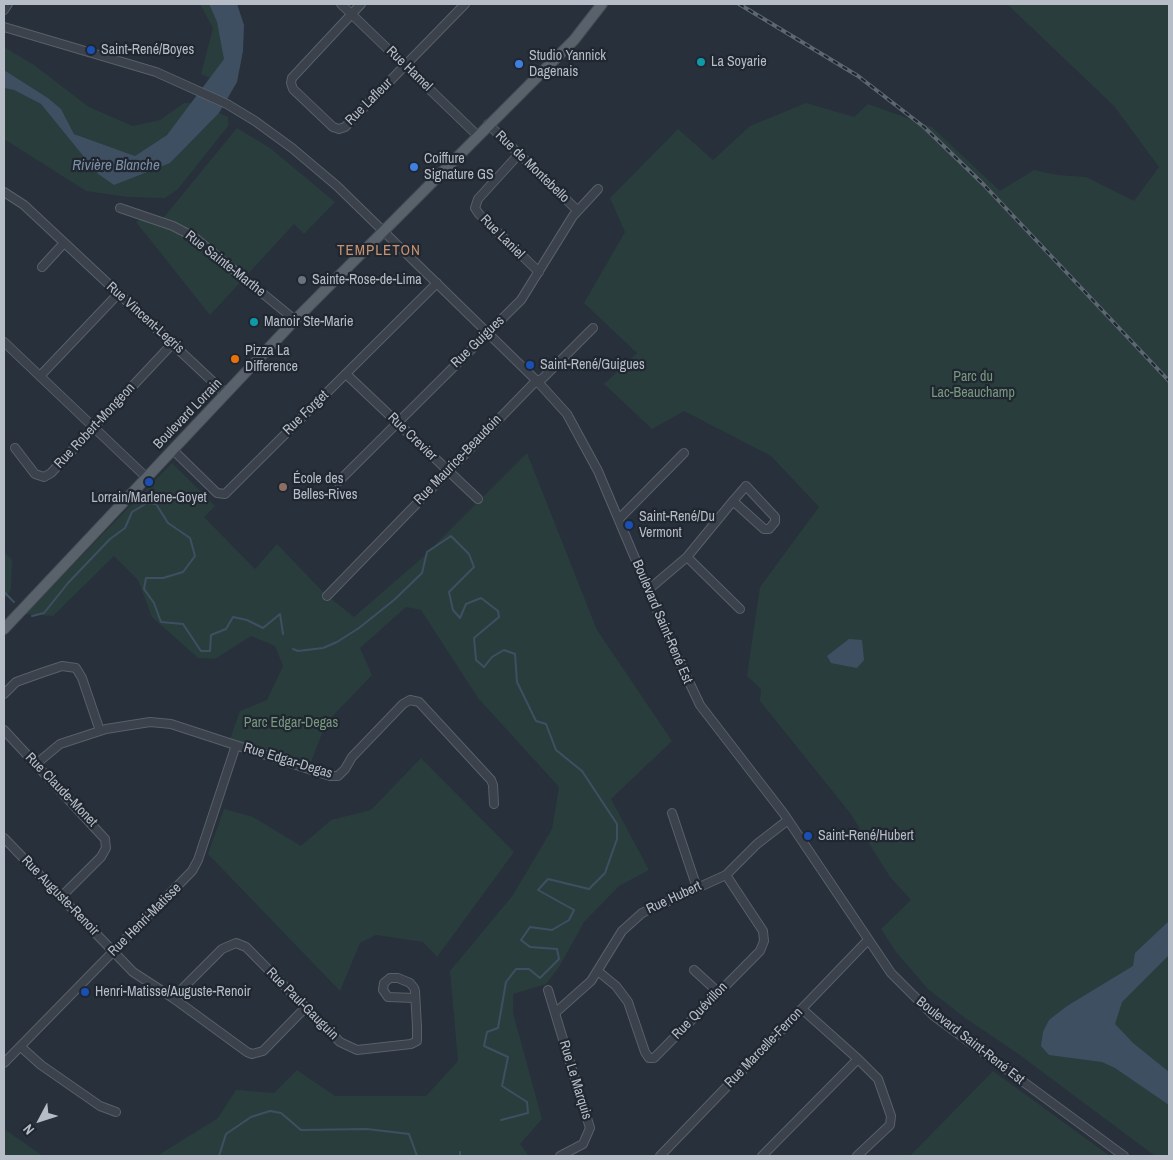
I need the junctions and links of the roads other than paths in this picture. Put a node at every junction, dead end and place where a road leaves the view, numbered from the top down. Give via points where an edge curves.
1 (8, 4) edge
2 (341, 4) edge
3 (361, 4) edge
4 (465, 4) edge
5 (602, 4) edge
6 (4, 10) edge
7 (352, 14) junction
8 (4, 27) edge
9 (405, 65) junction
10 (488, 124) junction
11 (477, 135) junction
12 (519, 154) junction
13 (598, 189) dead end
14 (4, 193) edge
15 (120, 208) dead end
16 (577, 210) junction
17 (383, 232) junction
18 (64, 243) junction
19 (42, 267) dead end
20 (539, 272) junction
21 (437, 283) junction
22 (118, 294) junction
23 (295, 320) junction
24 (593, 328) dead end
25 (487, 332) junction
26 (4, 342) edge
27 (173, 343) junction
28 (346, 374) junction
29 (40, 376) junction
30 (538, 382) junction
31 (226, 394) junction
32 (397, 422) junction
33 (94, 426) junction
34 (15, 448) dead end
35 (173, 450) junction
36 (684, 453) dead end
37 (447, 470) junction
38 (146, 477) junction
39 (338, 482) dead end
40 (478, 499) dead end
41 (733, 502) junction
42 (619, 519) junction
43 (687, 558) junction
44 (648, 590) junction
45 (327, 596) dead end
46 (740, 609) dead end
47 (4, 629) edge
48 (4, 694) edge
49 (4, 730) edge
50 (100, 731) junction
51 (236, 745) junction
52 (36, 764) junction
53 (494, 804) dead end
54 (672, 813) dead end
55 (788, 820) junction
56 (4, 838) edge
57 (726, 875) junction
58 (697, 888) junction
59 (61, 897) junction
60 (868, 940) junction
61 (113, 952) junction
62 (694, 970) dead end
63 (598, 972) junction
64 (548, 990) dead end
65 (718, 992) junction
66 (173, 998) junction
67 (415, 998) dead end
68 (305, 1008) junction
69 (802, 1009) junction
70 (555, 1013) junction
71 (21, 1047) junction
72 (858, 1059) junction
73 (4, 1063) edge
74 (116, 1112) dead end
75 (560, 1156) edge
76 (660, 1156) edge
77 (762, 1156) edge
78 (857, 1156) edge
79 (1124, 1156) edge

1 - 6 street
2 - 7 street, Rue Hamel
3 - 7 street
4 - 9 street
5 - 10 main road, Boulevard Lorrain via 574,40
7 - 9 street, Rue Hamel
7 - 9 street, Rue Lafleur via 292,78 291,83 333,127 345,127
8 - 17 street, Boulevard Saint-René Est via 144,68 227,104 266,128 312,164
9 - 11 street, Rue Hamel
10 - 11 main road, Boulevard Lorrain
10 - 12 street, Rue de Montebello
11 - 17 main road, Boulevard Lorrain
12 - 16 street, Rue de Montebello
12 - 20 street, Rue Laniel via 478,199 476,208
13 - 16 street, Rue Guigues
14 - 18 street, Rue Vincent-Legris via 24,205
15 - 23 street, Rue Sainte-Marthe via 173,226 194,237
16 - 20 street, Rue Guigues
17 - 21 street, Boulevard Saint-René Est
17 - 23 main road, Boulevard Lorrain
18 - 19 street
18 - 22 street, Rue Vincent-Legris
20 - 25 street, Rue Guigues via 521,300
21 - 25 street, Boulevard Saint-René Est
21 - 28 street, Rue Forget
22 - 27 street, Rue Vincent-Legris
22 - 29 street
23 - 31 main road, Boulevard Lorrain
24 - 30 street, Rue Maurice-Beaudoin
25 - 30 street, Boulevard Saint-René Est
25 - 32 street, Rue Guigues
26 - 29 street
27 - 31 street, Rue Vincent-Legris
27 - 33 street, Rue Robert-Mongeon
28 - 32 street, Rue Crevier
28 - 35 street, Rue Forget via 225,494 217,493
29 - 33 street
30 - 37 street, Rue Maurice-Beaudoin
30 - 42 street, Boulevard Saint-René Est via 572,422
31 - 35 main road, Boulevard Lorrain
32 - 37 street, Rue Crevier
32 - 39 street, Rue Guigues
33 - 34 street, Rue Robert-Mongeon via 56,469 44,477 28,467
33 - 38 street
35 - 38 main road, Boulevard Lorrain
36 - 42 street
37 - 40 street, Rue Crevier
37 - 45 street, Rue Maurice-Beaudoin
38 - 47 main road, Boulevard Lorrain
41 - 41 street via 746,486 775,517 775,522 769,529 764,529
41 - 43 street
42 - 44 street, Boulevard Saint-René Est
43 - 44 street
43 - 46 street
44 - 55 street, Boulevard Saint-René Est via 700,705
48 - 50 street via 16,682 62,666 76,668
49 - 52 street, Rue Claude-Monet
50 - 51 street, Rue Edgar-Degas via 150,722 171,724
50 - 52 street, Rue Edgar-Degas via 60,744
51 - 53 street, Rue Edgar-Degas via 338,776 403,704 415,700 491,780
51 - 61 street, Rue Henri-Matisse via 192,871
52 - 59 street, Rue Claude-Monet via 103,834 106,844 101,857
54 - 58 street
55 - 57 street, Rue Hubert via 757,844
55 - 60 street, Boulevard Saint-René Est
56 - 59 street, Rue Auguste-Renoir
57 - 58 street, Rue Hubert
57 - 65 street, Rue Quévillon via 763,931 764,940 760,951
58 - 63 street, Rue Hubert via 642,913 622,931
59 - 61 street, Rue Auguste-Renoir
60 - 69 street, Rue Marcelle-Ferron
60 - 79 street, Boulevard Saint-René Est via 902,986 934,1016
61 - 66 street, Rue Auguste-Renoir via 133,972
61 - 71 street, Rue Henri-Matisse
62 - 65 street
63 - 65 street, Rue Quévillon via 616,986 628,1002 650,1058 662,1052
63 - 70 street, Rue Hubert
64 - 70 street, Rue Le Marquis
66 - 68 street, Rue Auguste-Renoir via 252,1054 268,1046
66 - 68 street, Rue Paul-Gauguin via 222,949 236,943 246,947
67 - 68 street, Rue Paul-Gauguin via 417,1041 357,1050 340,1042
69 - 72 street
69 - 76 street, Rue Marcelle-Ferron
70 - 75 street, Rue Le Marquis via 590,1128 583,1144
71 - 73 street, Rue Henri-Matisse
71 - 74 street via 100,1106
72 - 77 street
72 - 78 street via 878,1079 891,1116 890,1125

